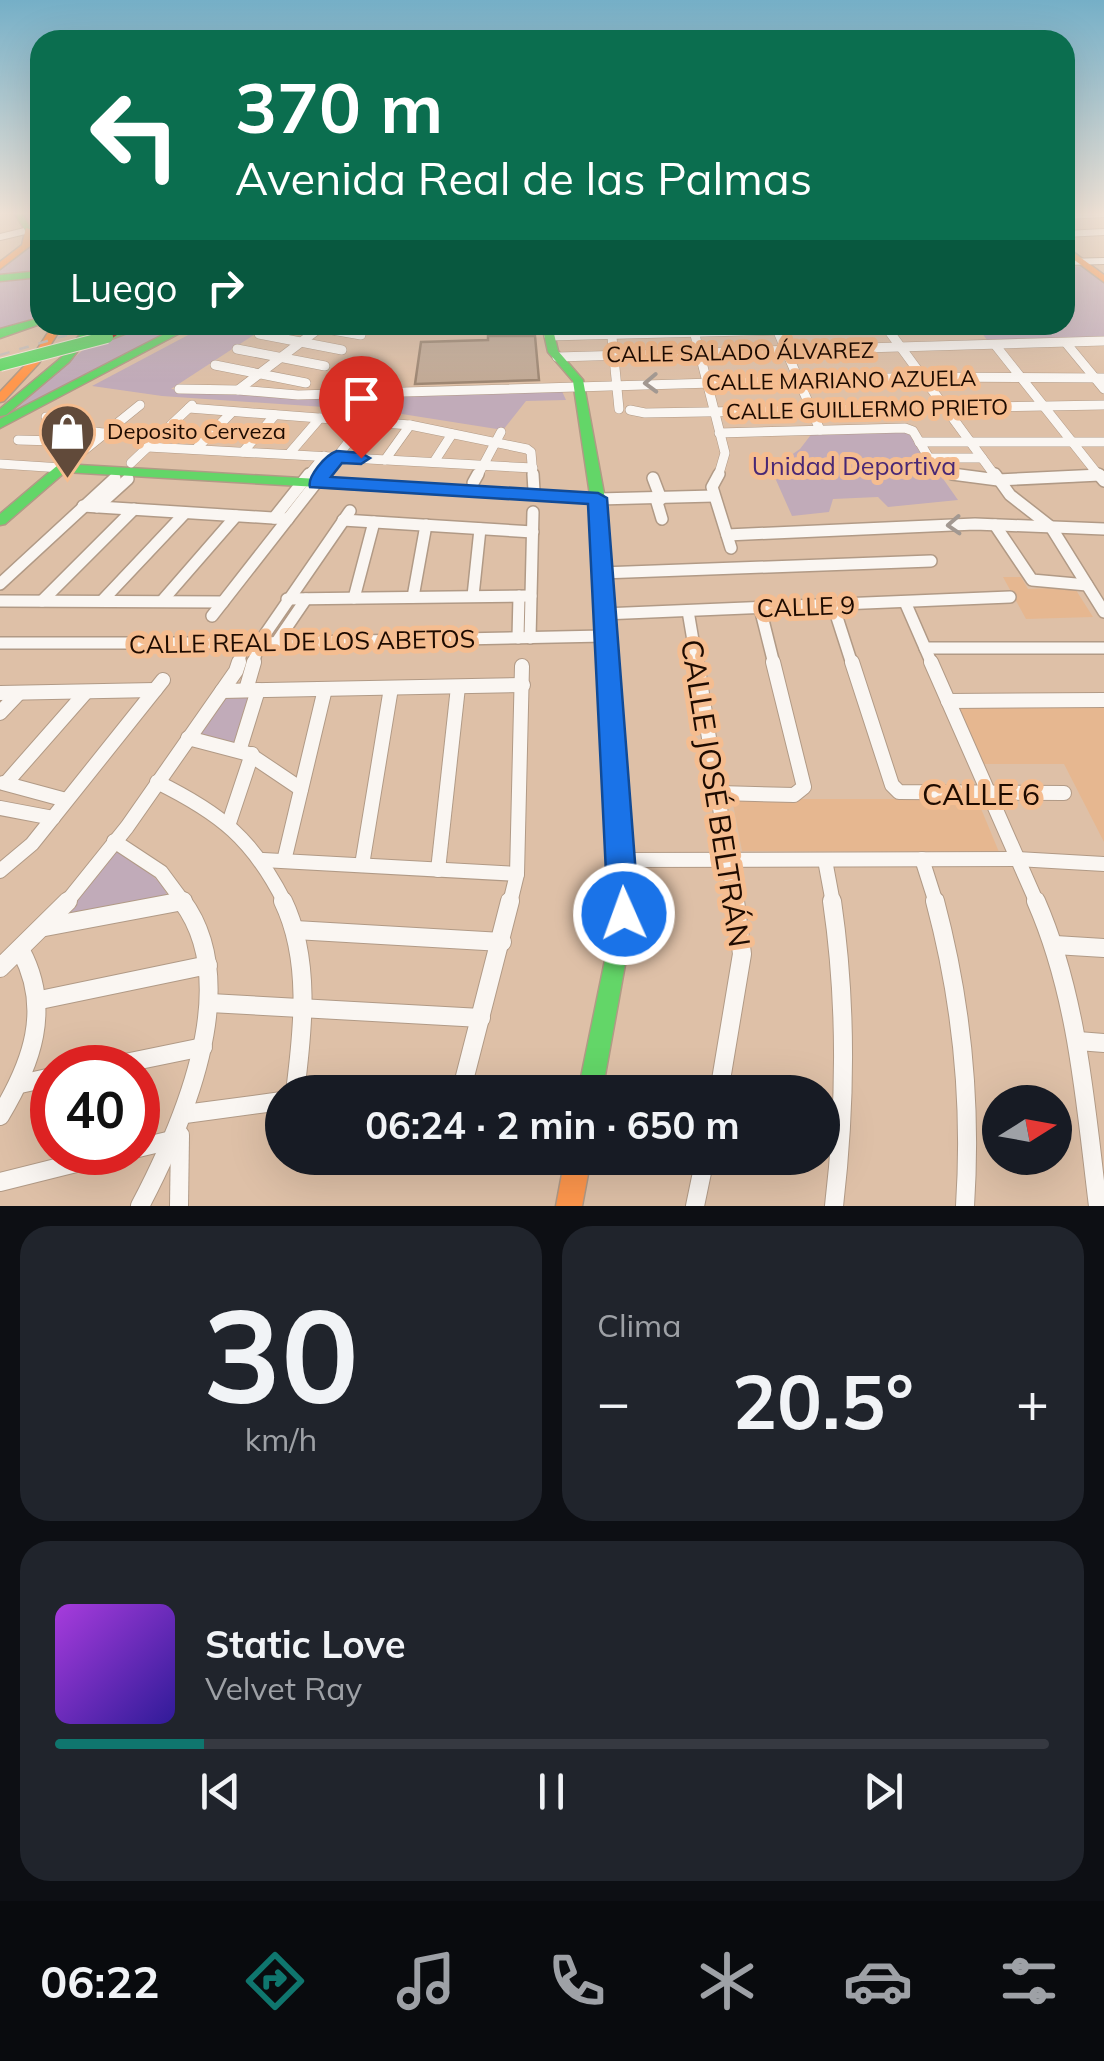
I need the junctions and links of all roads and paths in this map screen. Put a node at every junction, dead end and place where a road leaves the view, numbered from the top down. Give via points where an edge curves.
1 (30, 275) edge
2 (0, 278) edge
3 (30, 323) edge
4 (0, 334) edge
5 (51, 335) edge
6 (88, 335) edge
7 (95, 335) edge
8 (164, 335) edge
9 (169, 335) edge
10 (264, 335) edge
11 (309, 335) edge
12 (550, 335) edge
13 (612, 335) edge
14 (696, 335) edge
15 (780, 335) edge
16 (893, 335) edge
17 (1104, 341) edge
18 (300, 342) junction
19 (1066, 343) junction
20 (996, 346) junction
21 (903, 348) junction
22 (237, 350) dead end
23 (342, 350) dead end
24 (788, 351) junction
25 (700, 353) junction
26 (130, 354) junction
27 (614, 356) junction
28 (557, 357) junction
29 (278, 358) junction
30 (0, 365) edge
31 (215, 365) dead end
32 (325, 366) dead end
33 (257, 374) junction
34 (924, 377) junction
35 (1100, 379) edge
36 (799, 380) junction
37 (1023, 380) junction
38 (708, 382) junction
39 (306, 383) dead end
40 (616, 384) junction
41 (578, 386) junction
42 (179, 389) dead end
43 (1104, 389) edge
44 (238, 390) junction
45 (0, 396) edge
46 (1104, 405) edge
47 (944, 406) junction
48 (1044, 407) junction
49 (810, 408) junction
50 (715, 411) junction
51 (232, 412) junction
52 (0, 414) edge
53 (276, 416) junction
54 (46, 417) dead end
55 (320, 418) junction
56 (365, 422) junction
57 (0, 424) edge
58 (410, 425) junction
59 (78, 430) junction
60 (820, 430) junction
61 (501, 432) dead end
62 (102, 433) junction
63 (719, 433) junction
64 (452, 434) junction
65 (18, 440) dead end
66 (919, 442) junction
67 (971, 442) junction
68 (1074, 442) junction
69 (1104, 442) edge
70 (496, 443) junction
71 (148, 446) junction
72 (196, 449) junction
73 (243, 452) junction
74 (289, 454) junction
75 (324, 456) junction
76 (337, 457) junction
77 (982, 458) junction
78 (385, 460) junction
79 (434, 462) junction
80 (483, 465) junction
81 (0, 467) edge
82 (533, 468) junction
83 (63, 472) junction
84 (125, 473) junction
85 (952, 474) dead end
86 (175, 478) junction
87 (653, 478) dead end
88 (1102, 478) edge
89 (998, 480) junction
90 (473, 483) dead end
91 (309, 485) junction
92 (534, 490) dead end
93 (714, 496) junction
94 (658, 499) junction
95 (604, 500) junction
96 (83, 506) junction
97 (97, 507) junction
98 (134, 510) junction
99 (534, 512) dead end
100 (185, 513) junction
101 (236, 516) junction
102 (274, 518) junction
103 (288, 519) junction
104 (662, 519) dead end
105 (0, 521) edge
106 (374, 522) junction
107 (426, 525) junction
108 (996, 525) junction
109 (1051, 527) junction
110 (480, 529) junction
111 (1104, 529) edge
112 (0, 532) edge
113 (533, 532) junction
114 (727, 535) junction
115 (730, 548) dead end
116 (931, 561) dead end
117 (601, 573) junction
118 (0, 584) edge
119 (1087, 585) junction
120 (473, 596) junction
121 (525, 596) junction
122 (1010, 597) dead end
123 (354, 598) junction
124 (414, 598) junction
125 (306, 599) junction
126 (287, 600) junction
127 (0, 601) edge
128 (42, 601) junction
129 (102, 601) junction
130 (162, 601) junction
131 (223, 602) junction
132 (905, 602) junction
133 (833, 604) junction
134 (760, 608) junction
135 (688, 611) junction
136 (1104, 612) edge
137 (603, 614) junction
138 (212, 616) dead end
139 (604, 636) junction
140 (524, 638) junction
141 (0, 643) edge
142 (259, 643) junction
143 (276, 643) junction
144 (244, 644) junction
145 (925, 648) junction
146 (1104, 648) edge
147 (522, 666) dead end
148 (458, 686) junction
149 (523, 686) junction
150 (391, 688) junction
151 (325, 689) junction
152 (252, 690) junction
153 (222, 691) junction
154 (19, 692) junction
155 (86, 692) junction
156 (0, 693) edge
157 (1104, 700) edge
158 (948, 701) junction
159 (0, 712) edge
160 (188, 738) junction
161 (246, 751) junction
162 (157, 782) junction
163 (3, 783) edge
164 (301, 789) junction
165 (719, 793) junction
166 (988, 793) junction
167 (1064, 793) dead end
168 (66, 800) junction
169 (0, 808) edge
170 (52, 818) junction
171 (229, 823) junction
172 (114, 841) junction
173 (264, 860) junction
174 (621, 860) junction
175 (730, 860) junction
176 (824, 860) junction
177 (922, 860) junction
178 (1017, 860) junction
179 (284, 861) junction
180 (1104, 864) edge
181 (362, 866) junction
182 (438, 870) junction
183 (0, 871) edge
184 (517, 874) junction
185 (183, 901) junction
186 (45, 928) junction
187 (295, 930) junction
188 (502, 942) junction
189 (1054, 945) junction
190 (1104, 948) edge
191 (21, 950) junction
192 (208, 965) junction
193 (0, 968) edge
194 (40, 1000) junction
195 (210, 1002) junction
196 (306, 1008) junction
197 (481, 1018) junction
198 (1078, 1041) junction
199 (1104, 1044) edge
200 (203, 1047) junction
201 (160, 1056) edge
202 (297, 1075) edge
203 (465, 1075) edge
204 (593, 1075) edge
205 (722, 1075) edge
206 (30, 1082) edge
207 (20, 1084) junction
208 (265, 1105) edge
209 (0, 1116) edge
210 (180, 1130) junction
211 (160, 1139) edge
212 (1098, 1156) edge
213 (30, 1174) edge
214 (575, 1175) edge
215 (701, 1175) edge
216 (0, 1182) edge
217 (140, 1206) edge
218 (179, 1206) edge
219 (569, 1206) edge
220 (695, 1206) edge
221 (834, 1206) edge
222 (964, 1206) edge
223 (1098, 1206) edge

1 - 2 main road
3 - 4 main road
5 - 45 main road
6 - 30 main road, bridge
7 - 52 main road
8 - 26 main road
9 - 26 main road
10 - 18 street
11 - 18 street
12 - 28 main road
13 - 27 street
14 - 25 street
15 - 24 street
16 - 21 street
17 - 19 street, CALLE SALADO ÁLVAREZ
18 - 23 street
18 - 29 street
19 - 20 street, CALLE SALADO ÁLVAREZ
19 - 35 street
20 - 21 street, CALLE SALADO ÁLVAREZ
20 - 37 street
21 - 24 street, CALLE SALADO ÁLVAREZ
21 - 34 street
22 - 29 street
24 - 25 street, CALLE SALADO ÁLVAREZ
24 - 36 street
25 - 27 street, CALLE SALADO ÁLVAREZ
25 - 38 street
26 - 57 main road
27 - 28 street, CALLE SALADO ÁLVAREZ
27 - 40 street
28 - 41 main road
29 - 32 street
29 - 33 street
31 - 33 street
33 - 39 street
33 - 44 street
34 - 36 street, CALLE MARIANO AZUELA
34 - 37 street, CALLE MARIANO AZUELA
34 - 47 street
35 - 37 street, CALLE MARIANO AZUELA
35 - 43 street
36 - 38 street, CALLE MARIANO AZUELA
36 - 49 street
37 - 48 street
38 -> 40 street, CALLE MARIANO AZUELA
38 - 50 street
40 - 41 street, CALLE MARIANO AZUELA
40 - 50 street, CALLE GUILLERMO PRIETO via 624,410
41 - 44 street, CALLE MARIANO AZUELA via 298,395
41 - 95 main road
42 - 44 street, CALLE MARIANO AZUELA
46 - 48 street, CALLE GUILLERMO PRIETO
47 - 48 street, CALLE GUILLERMO PRIETO
47 - 49 street, CALLE GUILLERMO PRIETO
47 - 67 street
48 - 68 street
49 - 50 street, CALLE GUILLERMO PRIETO
49 - 60 street
50 - 63 street
51 - 53 street
51 - 71 street via 192,405
51 - 72 street
53 - 55 street
53 - 73 street
54 - 59 street via 82,417
55 - 56 street
55 - 74 street
56 - 58 street
56 - 76 street
58 - 64 street
58 - 78 street
59 - 62 street
59 - 65 street via 56,441
60 - 63 street
60 - 66 street via 909,428
61 - 70 street
62 - 83 street
62 - 83 street via 142,406
63 - 93 street via 726,461 712,484
64 - 70 street
64 - 79 street
66 - 67 street
66 - 77 street via 929,458
67 - 68 street
67 - 77 street
68 - 69 street
68 - 88 street
70 - 80 street
70 - 82 street via 530,450
71 - 72 street
71 - 84 street
72 - 73 street
73 - 74 street
74 - 75 street
75 - 76 street
75 - 91 street
76 - 78 street
76 - 91 street
77 - 89 street
78 - 79 street
79 - 80 street
80 - 82 street
80 - 90 street
81 - 83 street
82 - 92 street
83 - 84 main road
83 - 86 main road
83 - 105 main road
83 - 112 main road
84 - 86 main road
84 - 96 street
84 - 97 street
85 - 89 street
86 - 91 main road
87 - 94 street
88 - 89 street
89 - 109 street
91 - 95 main road
91 - 102 street
91 - 103 street
93 - 94 street
93 - 114 street
94 - 95 street
94 - 104 street
95 - 117 main road
96 - 97 street
96 - 118 street
97 - 98 street
98 - 100 street
98 - 128 street
99 - 113 street
100 - 101 street
100 - 129 street
101 - 102 street
101 - 130 street
102 - 103 street
103 - 131 street
106 - 107 street
106 - 123 street
106 - 126 street via 347,515
107 - 110 street
107 - 124 street
108 - 109 street
108 -> 114 street
108 - 119 street via 1032,580
109 - 111 street
109 - 119 street
110 - 113 street
110 - 120 street
113 - 121 street
114 - 115 street
116 - 117 street
117 - 137 main road
119 - 136 street
120 - 121 street
120 - 124 street
121 - 140 street
122 - 132 street, CALLE 9
123 - 124 street
123 - 125 street
125 - 126 street
125 - 143 street
126 - 142 street
127 - 128 street
128 - 129 street
129 - 130 street
130 - 131 street
131 - 138 street
132 - 133 street, CALLE 9
132 - 145 street
133 - 134 street, CALLE 9
133 - 166 street, CALLE 6 via 892,785 899,792
134 - 135 street, CALLE 9
134 - 165 street via 804,784 794,795
135 - 137 street, CALLE 9
135 - 165 street, CALLE JOSÉ BELTRÁN
137 - 139 main road
139 - 140 street, CALLE REAL DE LOS ABETOS
139 - 174 main road
140 - 143 street, CALLE REAL DE LOS ABETOS
141 - 144 street, CALLE REAL DE LOS ABETOS
142 - 143 street, CALLE REAL DE LOS ABETOS
142 - 144 street, CALLE REAL DE LOS ABETOS
142 - 152 street
144 - 153 street
145 - 146 street
145 - 158 street
147 - 149 street
148 - 149 street
148 - 150 street
148 - 182 street
149 - 184 street
150 - 151 street
150 - 181 street
151 - 152 street
151 - 164 street
152 - 153 street
152 - 161 street
153 - 160 street
154 - 155 street
154 - 156 street
154 - 159 street
155 - 163 street
155 - 168 street via 159,685
157 - 158 street
158 - 166 street
160 - 161 street
160 - 162 street
161 - 164 street
161 - 171 street
162 - 171 street via 190,794
162 - 172 street
163 - 168 street
164 - 179 street
165 - 175 street, CALLE JOSÉ BELTRÁN
166 - 167 street, CALLE 6
166 - 178 street
168 - 170 street
169 - 170 street
170 - 183 street
171 - 173 street
172 - 185 street via 148,861
172 - 186 street
173 - 179 street
173 - 187 street
174 - 175 street
174 - 204 main road via 624,914
175 - 176 street
175 - 205 street, CALLE JOSÉ BELTRÁN via 742,954
176 - 177 street
176 - 221 street via 845,1029
177 - 178 street
177 - 222 street via 960,1005 968,1092
178 - 180 street
178 - 189 street
179 - 181 street
181 - 182 street
182 - 184 street
184 - 188 street
185 - 186 street
185 - 192 street
186 - 191 street
187 - 188 street
187 - 196 street
188 - 197 street
189 - 190 street
189 - 198 street
191 - 193 street
191 - 194 street
192 - 194 street
192 - 195 street
194 - 207 street
195 - 196 street
195 - 200 street
196 - 197 street
196 - 202 street
197 - 203 street
198 - 199 street
198 - 212 street
200 - 201 street
200 - 210 street
206 - 207 street
207 - 209 street
208 - 210 street
210 - 211 street
210 - 217 street
210 - 218 street
212 - 223 street
213 - 216 street
214 - 219 main road
215 - 220 street

